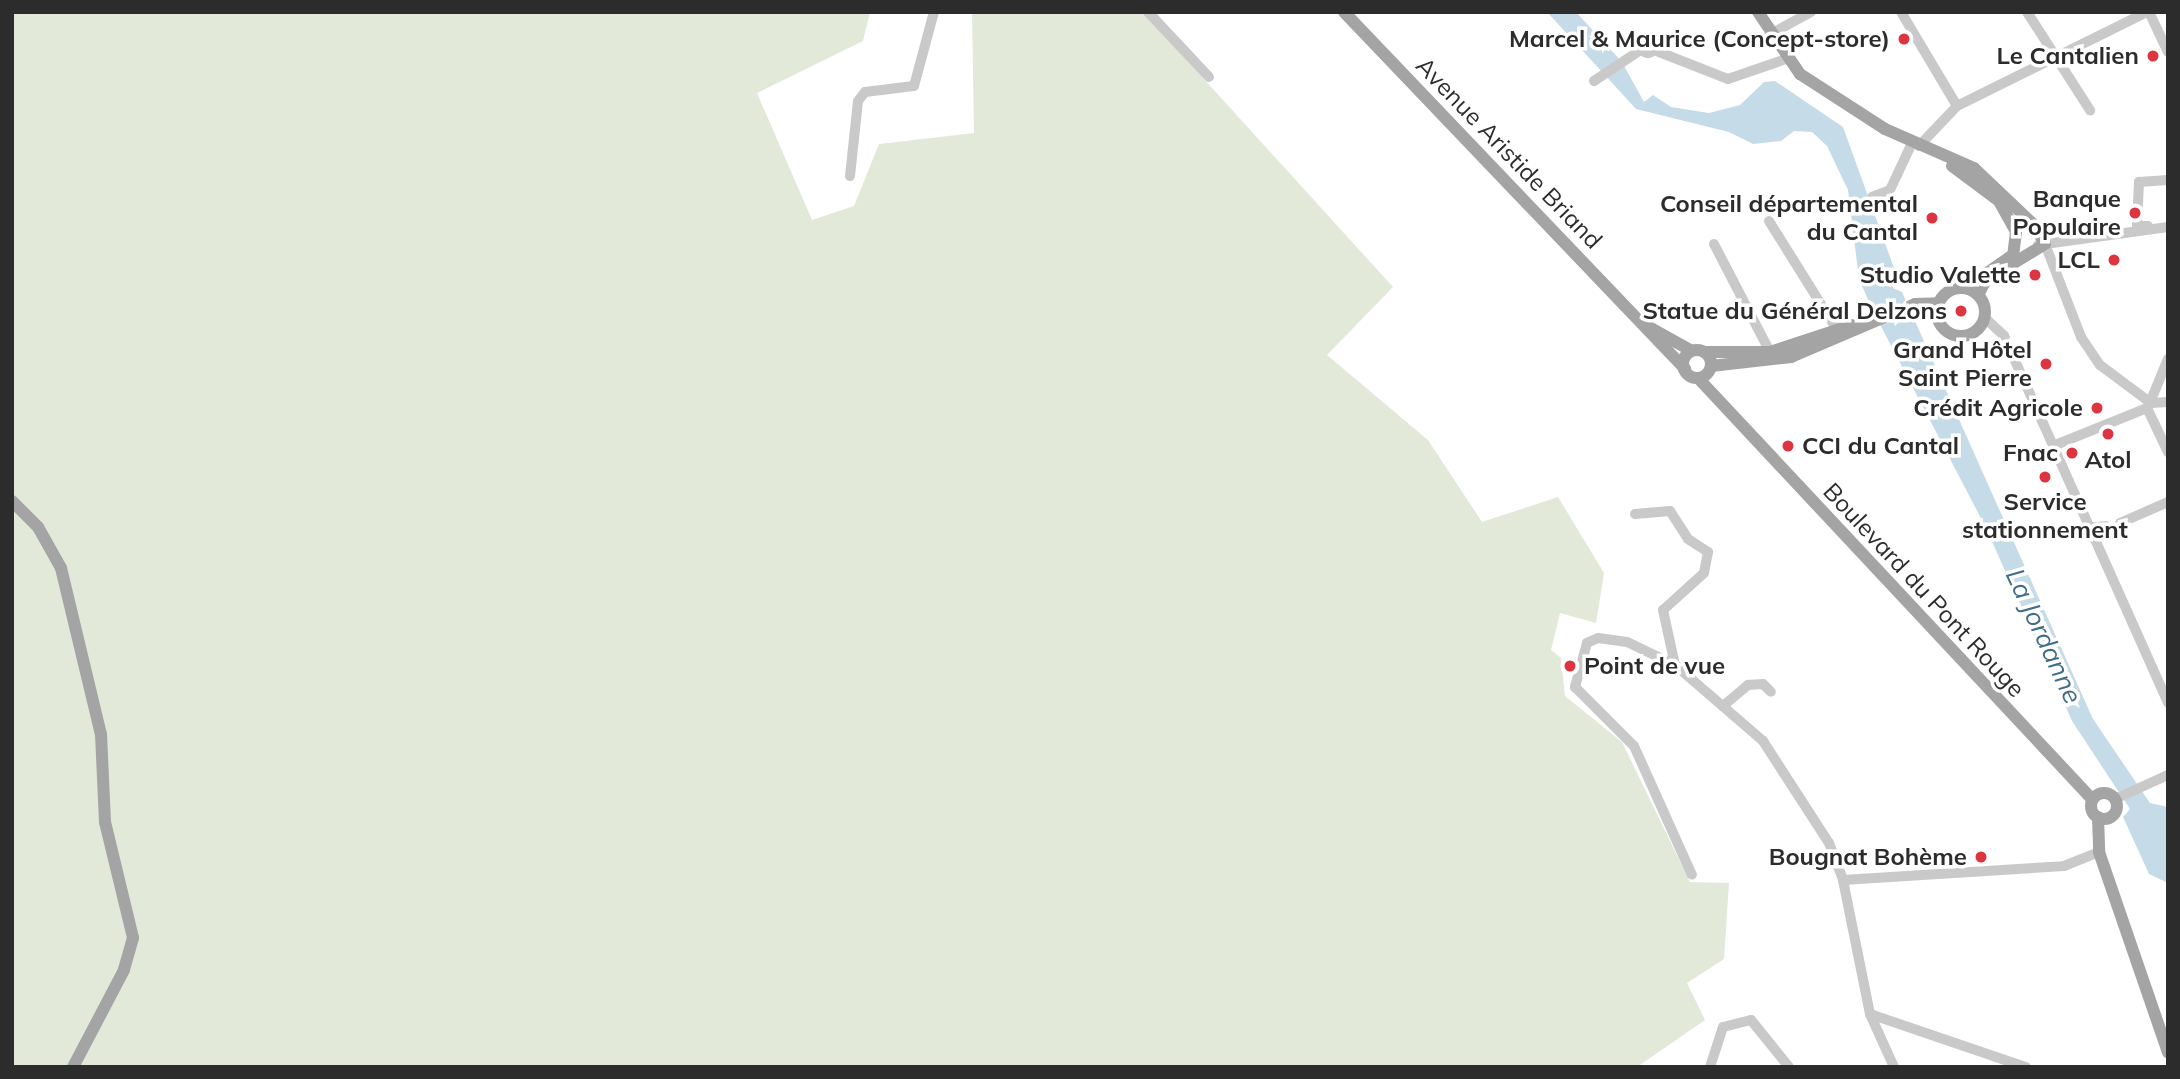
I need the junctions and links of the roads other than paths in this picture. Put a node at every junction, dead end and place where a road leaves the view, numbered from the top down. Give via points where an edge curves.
1 (934, 12) edge
2 (1148, 12) edge
3 (1344, 12) edge
4 (1758, 12) edge
5 (1811, 12) edge
6 (1901, 12) edge
7 (2027, 12) edge
8 (2148, 12) edge
9 (1769, 35) junction
10 (2168, 52) edge
11 (2055, 57) junction
12 (1786, 59) junction
13 (1209, 77) dead end
14 (1594, 81) dead end
15 (1957, 106) junction
16 (2090, 110) dead end
17 (1915, 145) junction
18 (850, 176) dead end
19 (2168, 180) edge
20 (1872, 197) dead end
21 (1769, 221) dead end
22 (2168, 221) edge
23 (2168, 227) edge
24 (1714, 244) dead end
25 (2045, 244) junction
26 (2013, 255) junction
27 (1965, 288) junction
28 (1978, 295) junction
29 (1939, 303) junction
30 (1985, 318) junction
31 (1644, 324) junction
32 (1840, 334) junction
33 (1801, 344) junction
34 (1698, 351) junction
35 (1770, 352) junction
36 (1787, 358) junction
37 (2168, 359) edge
38 (1726, 364) junction
39 (1711, 366) junction
40 (1685, 369) junction
41 (1698, 378) junction
42 (2168, 402) edge
43 (2149, 405) junction
44 (2053, 446) junction
45 (2168, 452) edge
46 (12, 501) edge
47 (2168, 502) edge
48 (1635, 514) dead end
49 (2120, 523) dead end
50 (2105, 526) dead end
51 (2089, 528) junction
52 (1675, 665) junction
53 (1771, 692) dead end
54 (2168, 703) edge
55 (1723, 706) junction
56 (2168, 775) edge
57 (2118, 798) junction
58 (2092, 799) junction
59 (2098, 817) junction
60 (2099, 852) junction
61 (1692, 874) dead end
62 (1843, 880) junction
63 (1870, 1014) junction
64 (2168, 1052) edge
65 (73, 1067) edge
66 (1710, 1067) edge
67 (1789, 1067) edge
68 (1894, 1067) edge
69 (2026, 1067) edge

1 - 18 street via 914,86 865,92 858,101
2 - 13 street
3 - 31 main road, Avenue Aristide Briand
4 - 9 main road
5 - 9 street
6 - 15 street
7 - 11 street
8 - 10 street
8 - 11 street
9 - 12 main road
11 - 15 street
11 - 16 street
12 - 14 street via 1728,79 1642,49 1624,56
12 - 17 main road via 1815,86
15 - 17 street
17 - 20 street via 1890,190
17 - 25 main road via 1993,181
17 - 26 main road via 1999,201 2016,232
19 - 22 street via 2139,182 2137,226
21 - 32 street
23 - 25 street
24 - 35 street
25 - 26 street
25 - 28 main road via 1986,280
25 - 43 street via 2081,337 2100,365
26 - 27 main road
27 - 28 main road
27 - 29 main road via 1950,291
28 - 30 main road
29 - 30 main road via 1940,324 1951,334 1972,334
29 - 32 main road, Avenue Aristide Briand via 1915,303
30 - 44 street via 2004,336
31 - 34 main road, Avenue Aristide Briand
31 - 40 main road, Avenue Aristide Briand
32 - 33 main road, Avenue Aristide Briand
32 - 36 main road, Avenue Aristide Briand
33 - 35 main road, Avenue Aristide Briand
33 - 36 main road
34 - 35 main road, Avenue Aristide Briand
34 - 39 main road
34 - 40 main road
35 - 38 main road
36 - 38 main road, Avenue Aristide Briand
37 - 43 street
38 - 39 main road, Avenue Aristide Briand
39 - 41 main road
40 - 41 main road, Boulevard du Pont Rouge
41 - 58 main road, Boulevard du Pont Rouge
42 - 43 street
43 - 44 street
43 - 45 street
44 - 51 street
46 - 65 main road via 38,527 61,568 101,734 105,822 133,938 124,970
47 - 49 street
48 - 52 street via 1670,511 1688,539 1708,552 1704,573 1663,610
50 - 51 street
51 - 54 street
52 - 55 street
52 - 61 street via 1627,642 1598,638 1587,643 1575,687 1634,746
53 - 55 street via 1763,684 1748,685
55 - 62 street via 1763,741 1829,844
56 - 57 street
57 - 58 main road via 2104,792
57 - 59 main road via 2114,813
58 - 59 main road
59 - 60 main road
60 - 62 street via 2064,866
60 - 64 main road
62 - 63 street
63 - 68 street
63 - 69 street
66 - 67 street via 1723,1027 1751,1020

